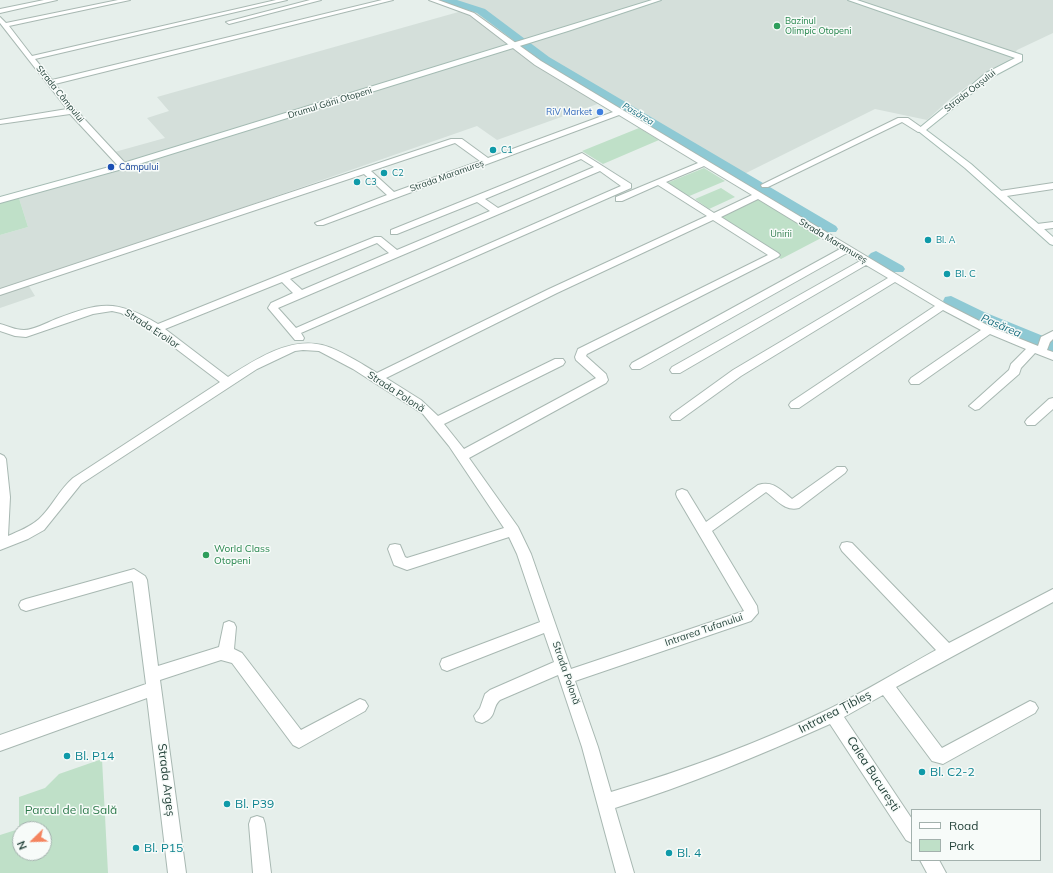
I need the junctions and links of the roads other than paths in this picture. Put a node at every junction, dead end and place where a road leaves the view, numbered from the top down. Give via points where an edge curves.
1 (54, 0) edge
2 (127, 0) edge
3 (256, 0) edge
4 (284, 0) edge
5 (318, 0) edge
6 (390, 0) edge
7 (432, 0) edge
8 (658, 0) edge
9 (851, 0) edge
10 (109, 10) dead end
11 (0, 11) edge
12 (0, 19) edge
13 (226, 22) dead end
14 (6, 29) edge
15 (514, 45) junction
16 (28, 55) junction
17 (50, 83) junction
18 (72, 111) junction
19 (620, 112) junction
20 (0, 122) edge
21 (921, 130) junction
22 (486, 161) junction
23 (704, 163) junction
24 (122, 166) junction
25 (600, 168) junction
26 (365, 170) junction
27 (659, 182) junction
28 (765, 185) dead end
29 (1053, 186) edge
30 (1000, 194) junction
31 (393, 196) junction
32 (758, 196) junction
33 (478, 198) junction
34 (0, 200) edge
35 (496, 211) junction
36 (713, 216) junction
37 (320, 223) dead end
38 (1053, 225) edge
39 (552, 227) dead end
40 (1037, 227) junction
41 (378, 238) junction
42 (402, 240) junction
43 (1053, 242) edge
44 (846, 249) junction
45 (396, 254) junction
46 (866, 261) junction
47 (283, 278) junction
48 (895, 278) junction
49 (0, 292) edge
50 (300, 294) junction
51 (942, 306) junction
52 (0, 327) edge
53 (156, 329) junction
54 (989, 330) junction
55 (295, 332) junction
56 (1049, 337) edge
57 (303, 346) junction
58 (1037, 350) junction
59 (1053, 356) edge
60 (559, 362) dead end
61 (636, 366) dead end
62 (676, 370) dead end
63 (377, 378) junction
64 (915, 381) dead end
65 (227, 382) junction
66 (1053, 402) edge
67 (795, 405) dead end
68 (974, 406) dead end
69 (676, 417) dead end
70 (437, 422) junction
71 (1031, 422) dead end
72 (462, 456) junction
73 (0, 459) edge
74 (841, 470) dead end
75 (682, 494) dead end
76 (704, 530) junction
77 (512, 531) junction
78 (1, 544) edge
79 (847, 547) dead end
80 (395, 549) dead end
81 (1053, 595) edge
82 (26, 605) dead end
83 (549, 625) junction
84 (229, 627) dead end
85 (947, 651) junction
86 (226, 652) junction
87 (447, 664) dead end
88 (565, 671) junction
89 (154, 682) junction
90 (886, 686) junction
91 (360, 706) dead end
92 (1030, 708) dead end
93 (833, 715) junction
94 (482, 716) dead end
95 (0, 743) edge
96 (606, 802) junction
97 (257, 824) dead end
98 (911, 832) edge
99 (930, 861) edge
100 (177, 873) edge
101 (262, 873) edge
102 (626, 873) edge
103 (937, 873) edge

1 - 11 street
2 - 14 street
3 - 16 street
4 - 16 street
5 - 13 street
6 - 17 street
7 - 15 street, Strada Maramureș via 472,14
8 - 15 street, Drumul Gării Otopeni
9 - 21 street, Strada Oașului via 1019,57 989,75
10 - 14 street
12 - 14 street, Strada Câmpului
14 - 16 street, Strada Câmpului
15 - 19 street, Strada Maramureș via 538,63
15 - 24 street, Drumul Gării Otopeni
16 - 17 street, Strada Câmpului
17 - 18 street, Strada Câmpului
18 - 20 street
18 - 24 street, Strada Câmpului
19 - 22 street, Strada Maramureș
19 - 23 street, Strada Maramureș
21 - 28 street via 901,120
21 - 30 street
22 - 26 street via 456,140
22 - 31 street, Strada Maramureș
23 - 27 street
23 - 32 street, Strada Maramureș
24 - 34 street, Drumul Gării Otopeni
25 - 33 street via 582,156
25 - 35 street
25 - 55 street via 628,186
26 - 31 street
26 - 49 street
27 - 36 street
27 - 39 street
29 - 30 street
30 - 40 street
31 - 37 street, Strada Maramureș
32 - 36 street
32 - 44 street, Strada Maramureș
33 - 35 street
33 - 42 street
35 - 42 street
36 - 63 street
36 - 72 street via 774,255 582,352 580,357 602,376 602,380
38 - 40 street
40 - 43 street
41 - 42 street
41 - 45 street
41 - 47 street
42 - 45 street
44 - 46 street, Strada Maramureș
44 - 61 street
45 - 50 street
46 - 48 street, Strada Maramureș
46 - 62 street
47 - 50 street
47 - 53 street
48 - 51 street, Strada Maramureș
48 - 69 street via 714,388 694,407
50 - 55 street via 273,306
51 - 54 street, Strada Maramureș
51 - 67 street
52 - 53 street, Strada Eroilor via 14,334 30,333 93,311 113,308 128,312
53 - 65 street, Strada Eroilor
54 - 58 street, Strada Maramureș
54 - 64 street
55 - 57 street
56 - 58 street
57 - 63 street, Strada Polonă via 329,351
57 - 65 street, Strada Polonă via 265,359
58 - 59 street, Strada Maramureș
58 - 68 street
60 - 70 street
63 - 70 street, Strada Polonă via 417,403
65 - 78 street, Strada Polonă via 77,481 66,491 44,522 35,529
66 - 71 street
70 - 72 street, Strada Polonă
72 - 77 street, Strada Polonă
73 - 78 street via 4,497
74 - 76 street via 794,504 790,504 770,488 762,488
75 - 76 street
76 - 88 street, Intrarea Tufanului via 750,606 751,612 746,617
77 - 80 street via 407,564 400,561
77 - 83 street, Strada Polonă via 526,561
79 - 85 street
81 - 85 street, Intrarea Țibleș
82 - 89 street, Strada Argeș via 119,578 134,575 138,577 143,592
83 - 87 street
83 - 88 street, Strada Polonă
84 - 86 street
85 - 90 street, Intrarea Țibleș
86 - 89 street
86 - 91 street via 237,658 299,740
88 - 94 street via 495,695 490,699 487,712
88 - 96 street, Strada Polonă
89 - 95 street
89 - 100 street, Strada Argeș
90 - 92 street via 938,755 943,756
90 - 93 street, Intrarea Țibleș
93 - 96 street, Intrarea Țibleș via 741,756
93 - 98 street, Calea București
96 - 102 street, Strada Polonă
97 - 101 street
99 - 103 street

